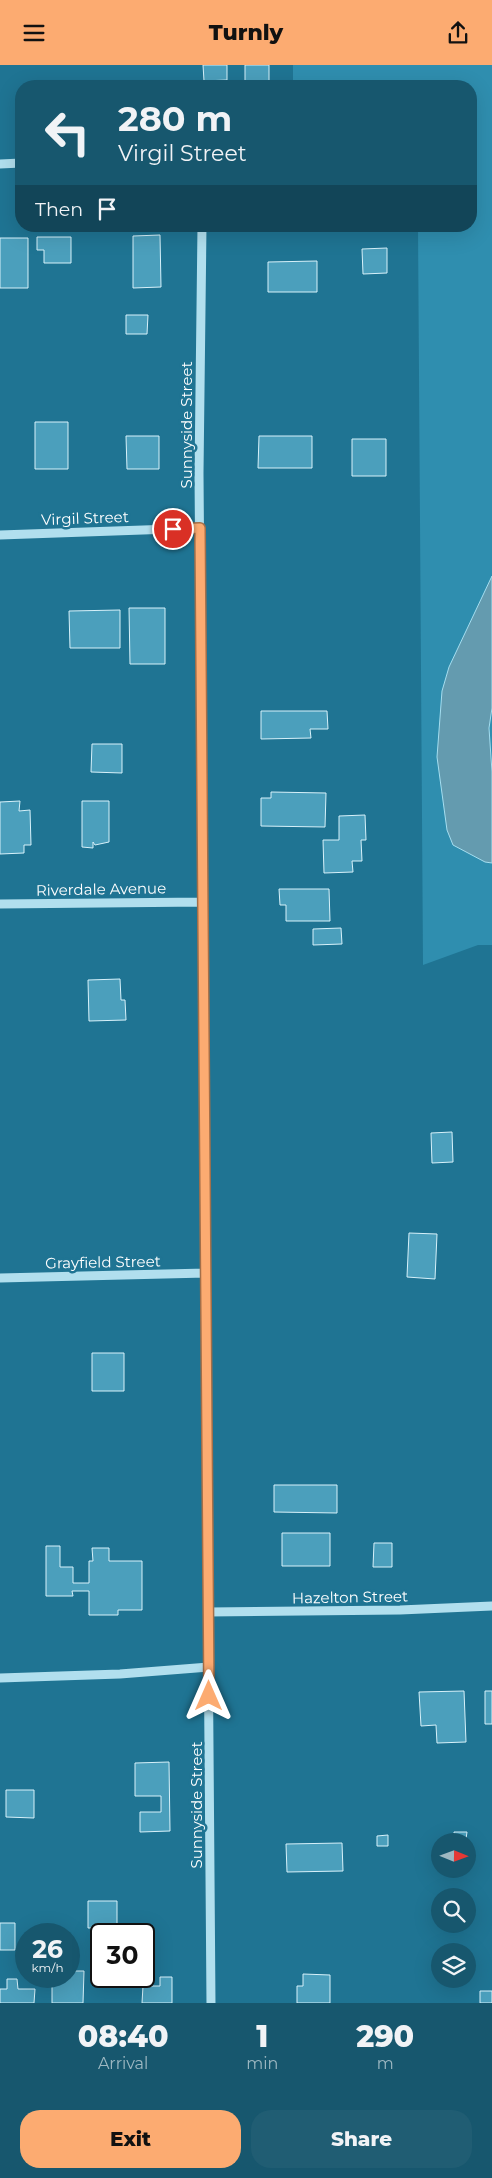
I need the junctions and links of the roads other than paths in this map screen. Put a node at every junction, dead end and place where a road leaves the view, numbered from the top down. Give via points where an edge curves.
1 (0, 163) edge
2 (15, 163) edge
3 (202, 232) edge
4 (200, 528) junction
5 (0, 535) edge
6 (203, 902) junction
7 (0, 905) edge
8 (206, 1273) junction
9 (0, 1278) edge
10 (492, 1606) edge
11 (208, 1612) junction
12 (209, 1667) junction
13 (0, 1678) edge
14 (211, 2003) edge

1 - 2 street
3 - 4 street, Sunnyside Street
4 - 5 street, Virgil Street
4 - 6 street, Sunnyside Street
6 - 7 street, Riverdale Avenue
6 - 8 street, Sunnyside Street
8 - 9 street, Grayfield Street
8 - 11 street, Sunnyside Street
10 - 11 street, Hazelton Street
11 - 12 street, Sunnyside Street
12 - 13 street
12 - 14 street, Sunnyside Street

